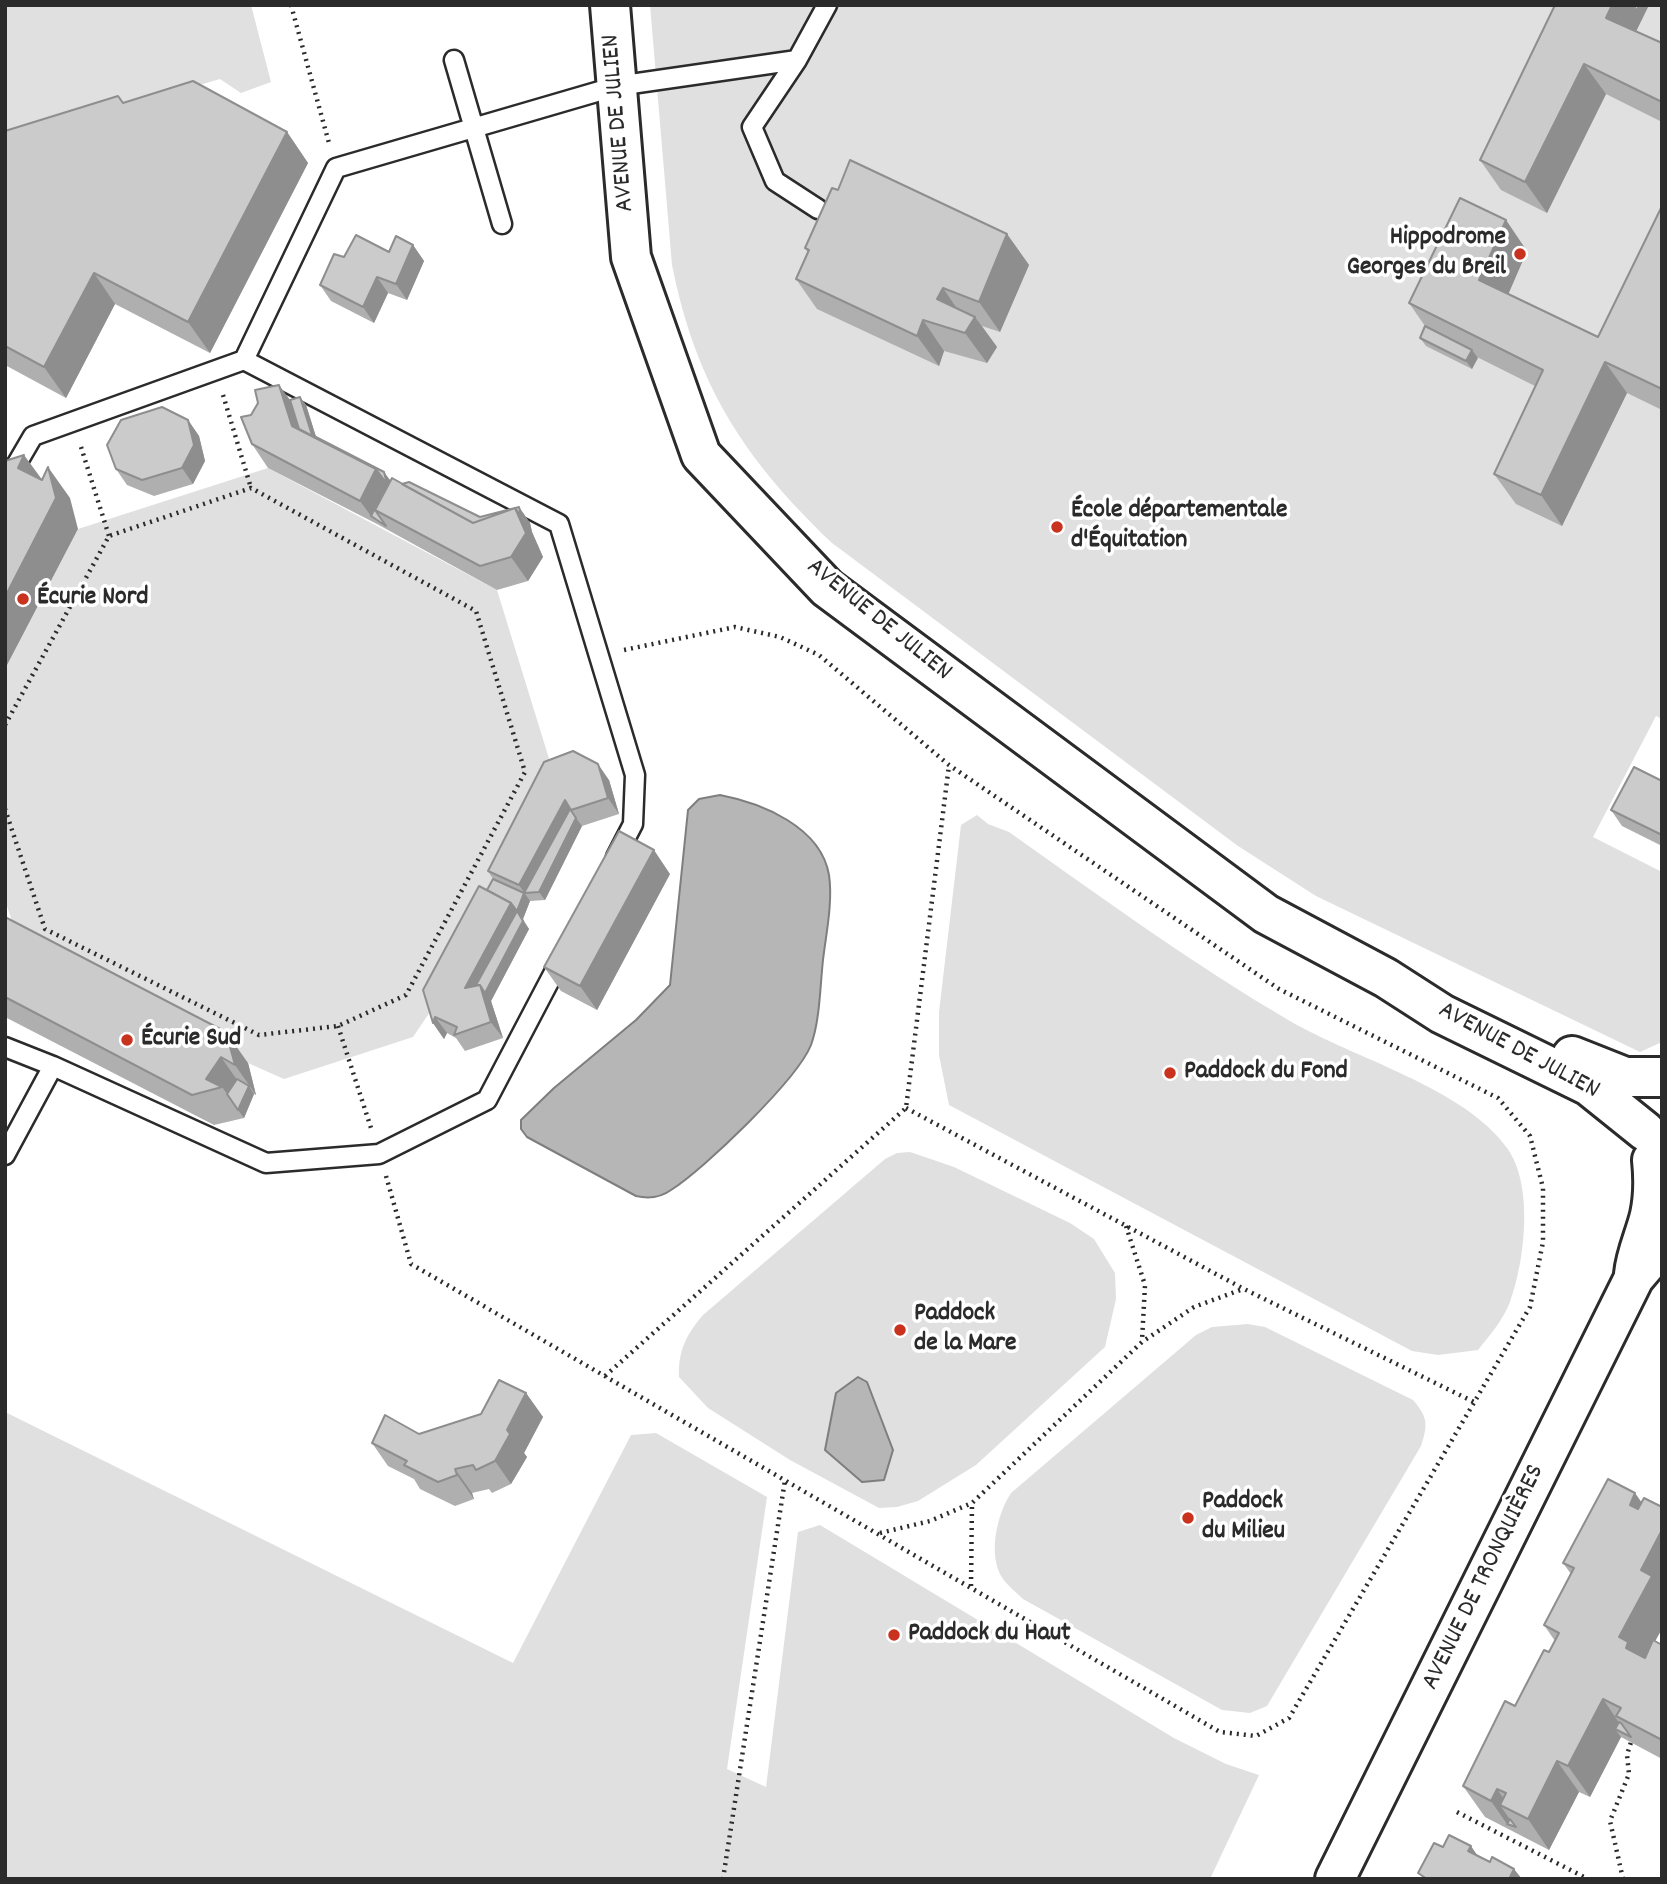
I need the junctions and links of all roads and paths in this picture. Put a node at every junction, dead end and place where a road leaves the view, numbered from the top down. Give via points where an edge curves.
1 (291, 5) edge
2 (610, 5) edge
3 (827, 5) edge
4 (454, 60) dead end
5 (797, 60) junction
6 (617, 86) junction
7 (474, 128) junction
8 (336, 168) junction
9 (818, 209) dead end
10 (502, 224) dead end
11 (244, 360) junction
12 (216, 370) junction
13 (73, 422) junction
14 (5, 484) edge
15 (251, 488) junction
16 (108, 536) junction
17 (599, 656) junction
18 (5, 725) edge
19 (949, 765) junction
20 (5, 809) edge
21 (607, 872) edge
22 (569, 944) edge
23 (1386, 978) junction
24 (338, 1026) junction
25 (5, 1047) edge
26 (53, 1066) junction
27 (1662, 1077) edge
28 (1662, 1092) edge
29 (906, 1108) junction
30 (379, 1154) junction
31 (5, 1155) edge
32 (1653, 1155) edge
33 (1126, 1226) junction
34 (1662, 1245) edge
35 (1634, 1278) junction
36 (1244, 1289) junction
37 (1142, 1342) junction
38 (605, 1376) junction
39 (1474, 1402) junction
40 (785, 1480) junction
41 (972, 1503) junction
42 (879, 1533) junction
43 (971, 1587) junction
44 (1631, 1742) edge
45 (1457, 1812) dead end
46 (723, 1879) edge
47 (1335, 1879) edge
48 (1588, 1879) edge
49 (1623, 1879) edge

1 - 8 path
2 - 6 street, AVENUE DE JULIEN
3 - 5 lane
4 - 7 lane
5 - 6 lane
5 - 9 lane via 752,127 775,181
6 - 7 lane
6 - 23 street, AVENUE DE JULIEN via 631,257 701,456 827,588 1266,914
7 - 8 lane
7 - 10 lane
8 - 11 lane
11 - 12 lane
11 - 17 lane via 559,524
12 - 13 lane
12 - 15 path
13 - 14 lane via 33,436
13 - 16 path
15 - 16 path
15 - 24 path via 476,611 525,772 406,995
16 - 18 path
17 - 19 path via 735,627 780,637 819,655
17 - 21 lane via 635,775 633,824
19 - 29 path
19 - 39 path via 1279,989 1498,1098 1530,1136 1543,1188 1543,1242 1530,1307
20 - 24 path via 45,929 259,1035
22 - 30 lane via 487,1100
23 - 27 street, AVENUE DE JULIEN via 1451,999 1594,1067 1625,1077
23 - 32 street, AVENUE DE JULIEN via 1443,1014 1589,1086
24 - 30 path
25 - 26 lane
26 - 30 lane via 266,1163
26 - 31 lane
28 - 32 street via 1648,1113
29 - 33 path
29 - 38 path
30 - 38 path via 411,1264
32 - 35 street, AVENUE DE TRONQUIÈRES via 1655,1189 1635,1257
33 - 36 path
33 - 37 path via 1145,1285
34 - 35 street, AVENUE DE TRONQUIÈRES
35 - 47 street, AVENUE DE TRONQUIÈRES
36 - 37 path via 1194,1307
36 - 39 path
37 - 41 path
38 - 40 path
39 - 43 path via 1289,1718 1256,1736 1220,1731
40 - 42 path
40 - 46 path
41 - 42 path via 930,1521
41 - 43 path
42 - 43 path
44 - 49 path via 1629,1774 1610,1821
45 - 48 path

